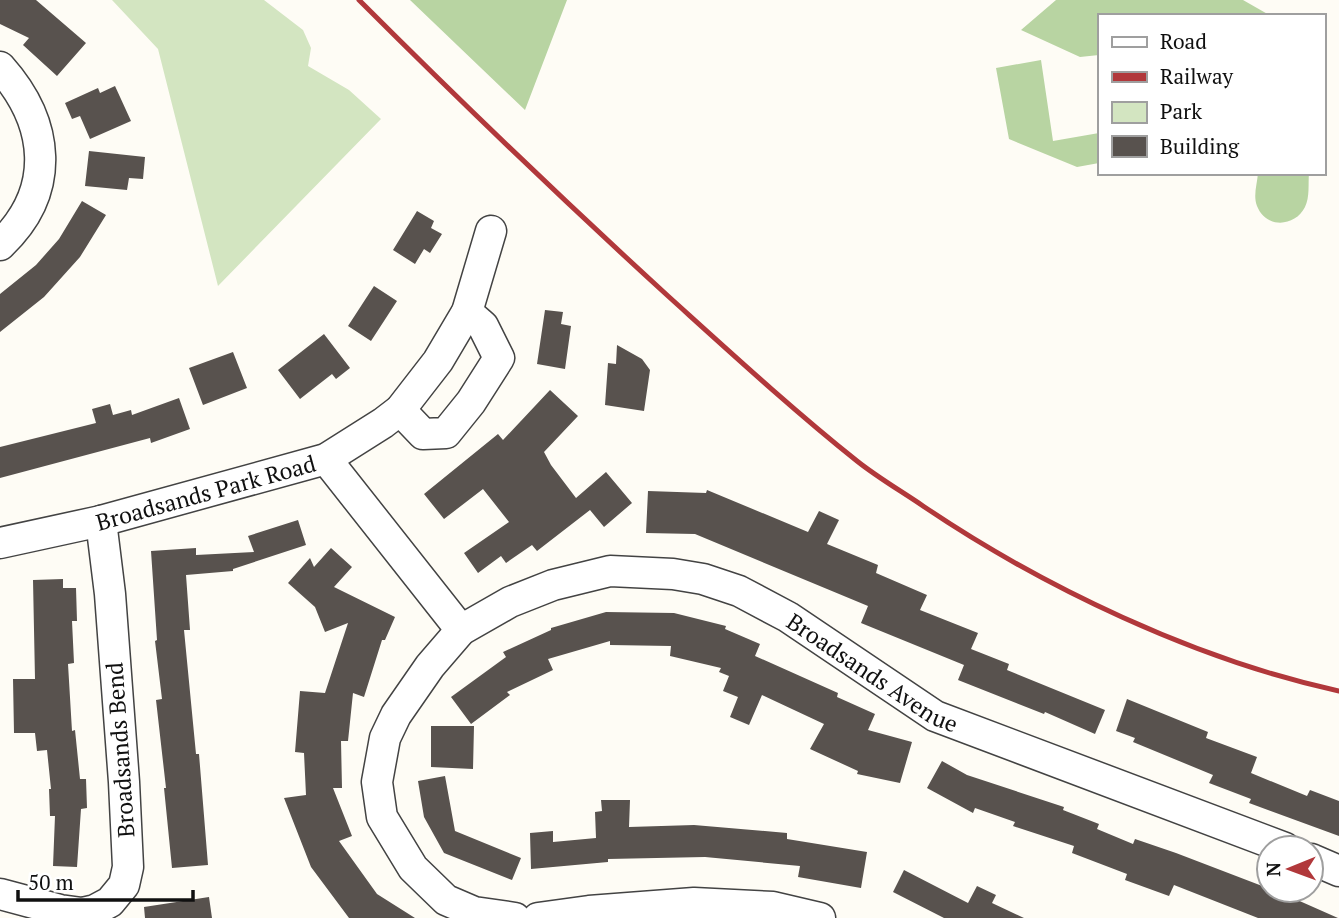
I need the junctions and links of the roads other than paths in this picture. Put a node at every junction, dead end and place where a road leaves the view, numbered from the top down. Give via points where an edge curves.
1 (0, 67) edge
2 (491, 231) dead end
3 (0, 245) edge
4 (467, 312) junction
5 (400, 410) junction
6 (326, 458) junction
7 (101, 521) junction
8 (0, 543) edge
9 (461, 630) junction
10 (1255, 837) edge
11 (0, 894) edge
12 (515, 918) edge
13 (538, 918) edge
14 (820, 918) edge

1 - 3 street via 30,108 38,133 40,170 32,202 18,228
2 - 4 street, Broadsands Park Road
4 - 5 street, Broadsands Park Road
4 - 5 street via 483,326 499,358 471,402 446,433 423,434
5 - 6 street, Broadsands Park Road
6 - 7 street, Broadsands Park Road
6 - 9 street
7 - 8 street, Broadsands Park Road
7 - 11 street, Broadsands Bend via 124,782 128,867 124,885 110,902 82,913
9 - 10 street, Broadsands Avenue via 510,602 610,570 703,579 739,591 788,617 935,716
9 - 12 street, Broadsands Avenue via 430,666 385,738 377,782 382,817 413,868 446,900 474,912
13 - 14 street via 694,903 773,907

